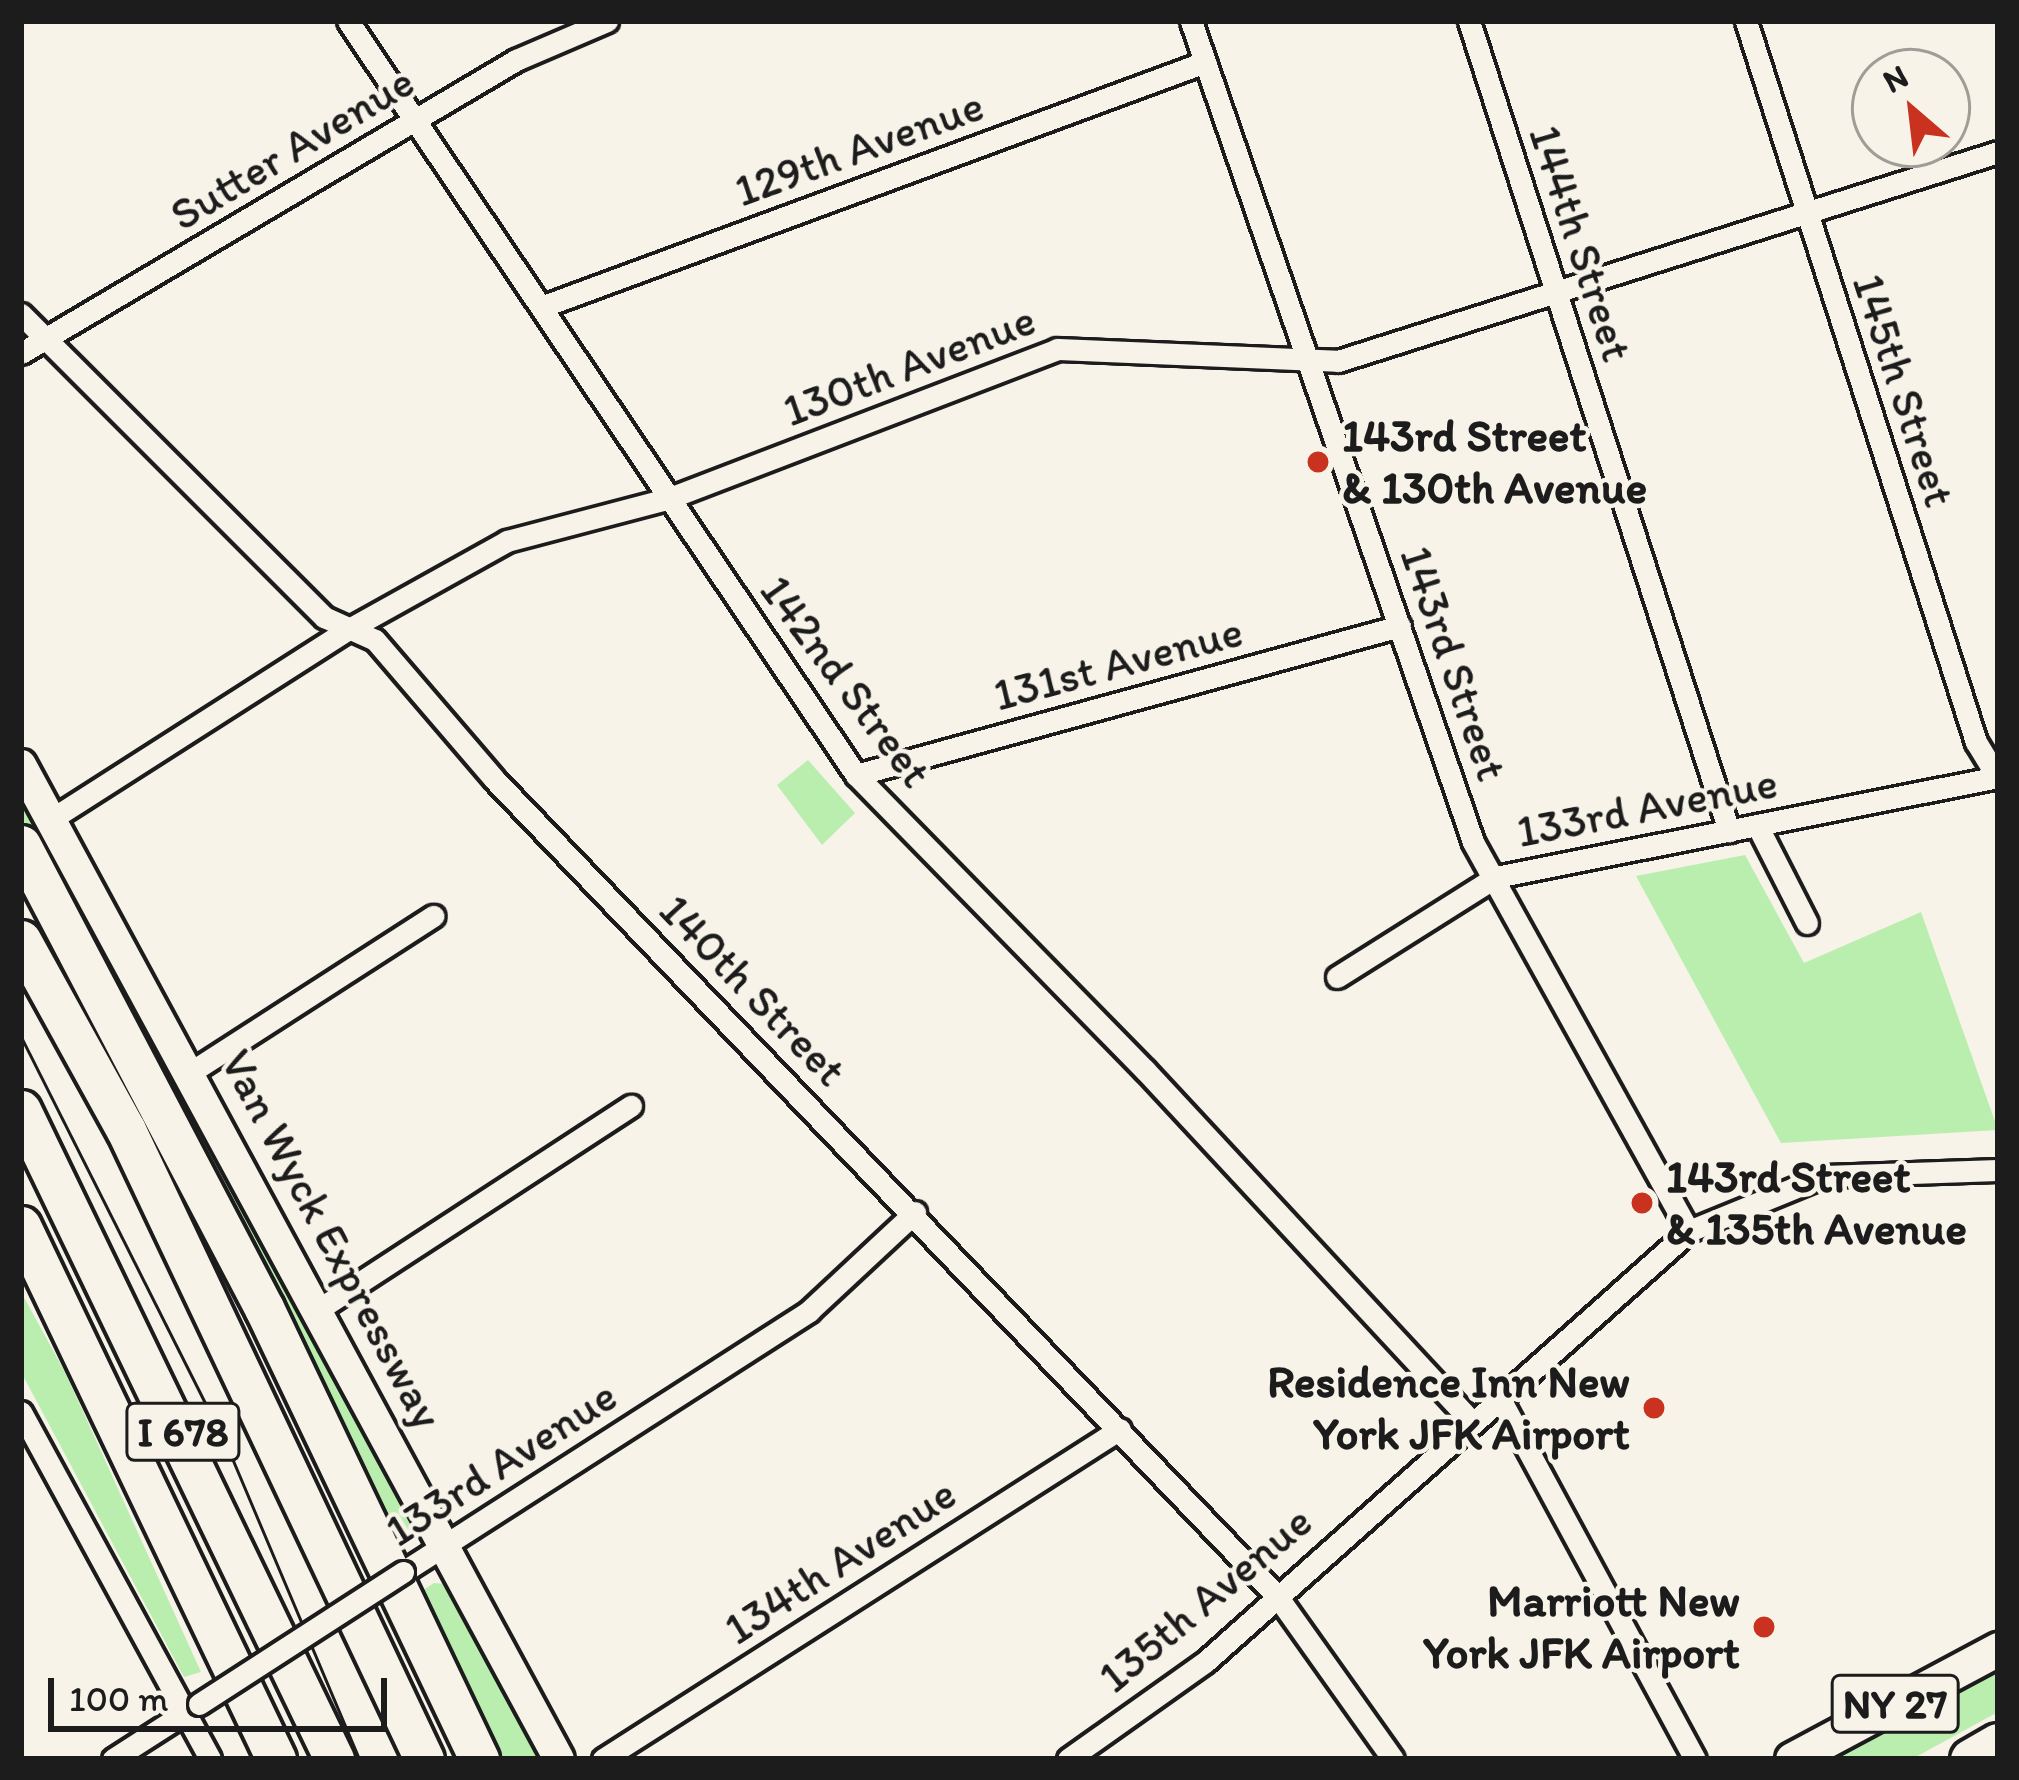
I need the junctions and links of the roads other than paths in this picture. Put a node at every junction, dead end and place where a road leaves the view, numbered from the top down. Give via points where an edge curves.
1 (348, 21) edge
2 (607, 21) edge
3 (1191, 21) edge
4 (1469, 21) edge
5 (1746, 21) edge
6 (1205, 62) junction
7 (415, 122) junction
8 (1998, 152) edge
9 (1806, 213) junction
10 (1556, 293) junction
11 (541, 308) junction
12 (21, 314) edge
13 (45, 339) junction
14 (21, 353) edge
15 (1310, 362) junction
16 (667, 500) junction
17 (1400, 626) junction
18 (349, 629) junction
19 (21, 765) edge
20 (856, 775) junction
21 (1998, 777) edge
22 (1757, 825) junction
23 (1729, 831) junction
24 (36, 832) edge
25 (1496, 877) junction
26 (433, 916) dead end
27 (1807, 923) dead end
28 (21, 940) edge
29 (1337, 977) dead end
30 (21, 981) edge
31 (188, 1074) junction
32 (632, 1106) dead end
33 (21, 1110) edge
34 (1998, 1170) edge
35 (915, 1213) junction
36 (21, 1226) edge
37 (1689, 1231) junction
38 (316, 1311) junction
39 (1498, 1395) junction
40 (21, 1412) edge
41 (1469, 1420) junction
42 (1120, 1429) junction
43 (443, 1546) junction
44 (1277, 1595) junction
45 (1998, 1649) edge
46 (191, 1709) junction
47 (455, 1715) junction
48 (1998, 1744) edge
49 (113, 1759) edge
50 (210, 1759) edge
51 (276, 1759) edge
52 (334, 1759) edge
53 (402, 1759) edge
54 (424, 1759) edge
55 (469, 1759) edge
56 (479, 1759) edge
57 (559, 1759) edge
58 (602, 1759) edge
59 (1068, 1759) edge
60 (1393, 1759) edge
61 (1695, 1759) edge
62 (1792, 1759) edge
63 (1970, 1759) edge

1 - 7 street, 142nd Street
2 - 7 street, Sutter Avenue via 527,53
3 - 6 street, 143rd Street
4 - 10 street, 144th Street
5 - 9 street, 145th Street
6 - 11 street, 129th Avenue
6 - 15 street, 143rd Street
7 - 11 street, 142nd Street
7 - 13 street, Sutter Avenue
8 - 9 street, 130th Avenue
9 - 10 street, 130th Avenue
9 - 21 street, 145th Street via 1976,742
10 - 15 street, 130th Avenue via 1338,361
10 - 23 street, 144th Street
11 - 16 street, 142nd Street
12 - 13 street, 140th Street
13 - 14 street, Sutter Avenue
13 - 18 street, 140th Street via 324,617
15 - 16 street, 130th Avenue via 1058,349
15 - 17 street, 143rd Street
16 - 18 street, 130th Avenue via 507,542
16 - 20 street, 142nd Street
17 - 20 street, 131st Avenue
17 - 25 street, 143rd Street via 1473,842
18 - 24 street, 130th Avenue
18 - 35 street, 140th Street via 375,640 494,779
19 - 24 main road, Van Wyck Expressway
20 - 41 street, 142nd Street via 1145,1070
21 - 22 street, 133rd Avenue
22 - 23 street, 133rd Avenue
22 - 27 street
23 - 25 street, 133rd Avenue
24 - 31 main road, Van Wyck Expressway
24 - 47 highway
25 - 29 street, 133rd Avenue
25 - 37 street, 143rd Street
26 - 31 street
28 - 54 highway via 136,1151
30 - 53 highway, I 678 via 191,1307
31 - 38 main road, Van Wyck Expressway
32 - 38 street
33 - 52 highway, I 678
34 - 37 street, 135th Avenue via 1824,1176
35 - 42 street, 140th Street
35 - 43 street, 133rd Avenue via 809,1311
36 - 51 highway
37 - 39 street, 135th Avenue
38 - 43 main road, Van Wyck Expressway
39 - 41 street, 135th Avenue
39 - 61 street
40 - 46 street
41 - 44 street, 135th Avenue
42 - 44 street, 140th Street
42 - 58 street, 134th Avenue
43 - 46 street, 133rd Avenue, bridge
43 - 57 main road, Van Wyck Expressway
44 - 59 street, 135th Avenue via 1205,1662
44 - 60 street, 140th Street
45 - 62 main road, NY 27
46 - 49 street, 133rd Avenue
46 - 50 street
47 - 55 highway
47 - 56 highway
48 - 63 highway

